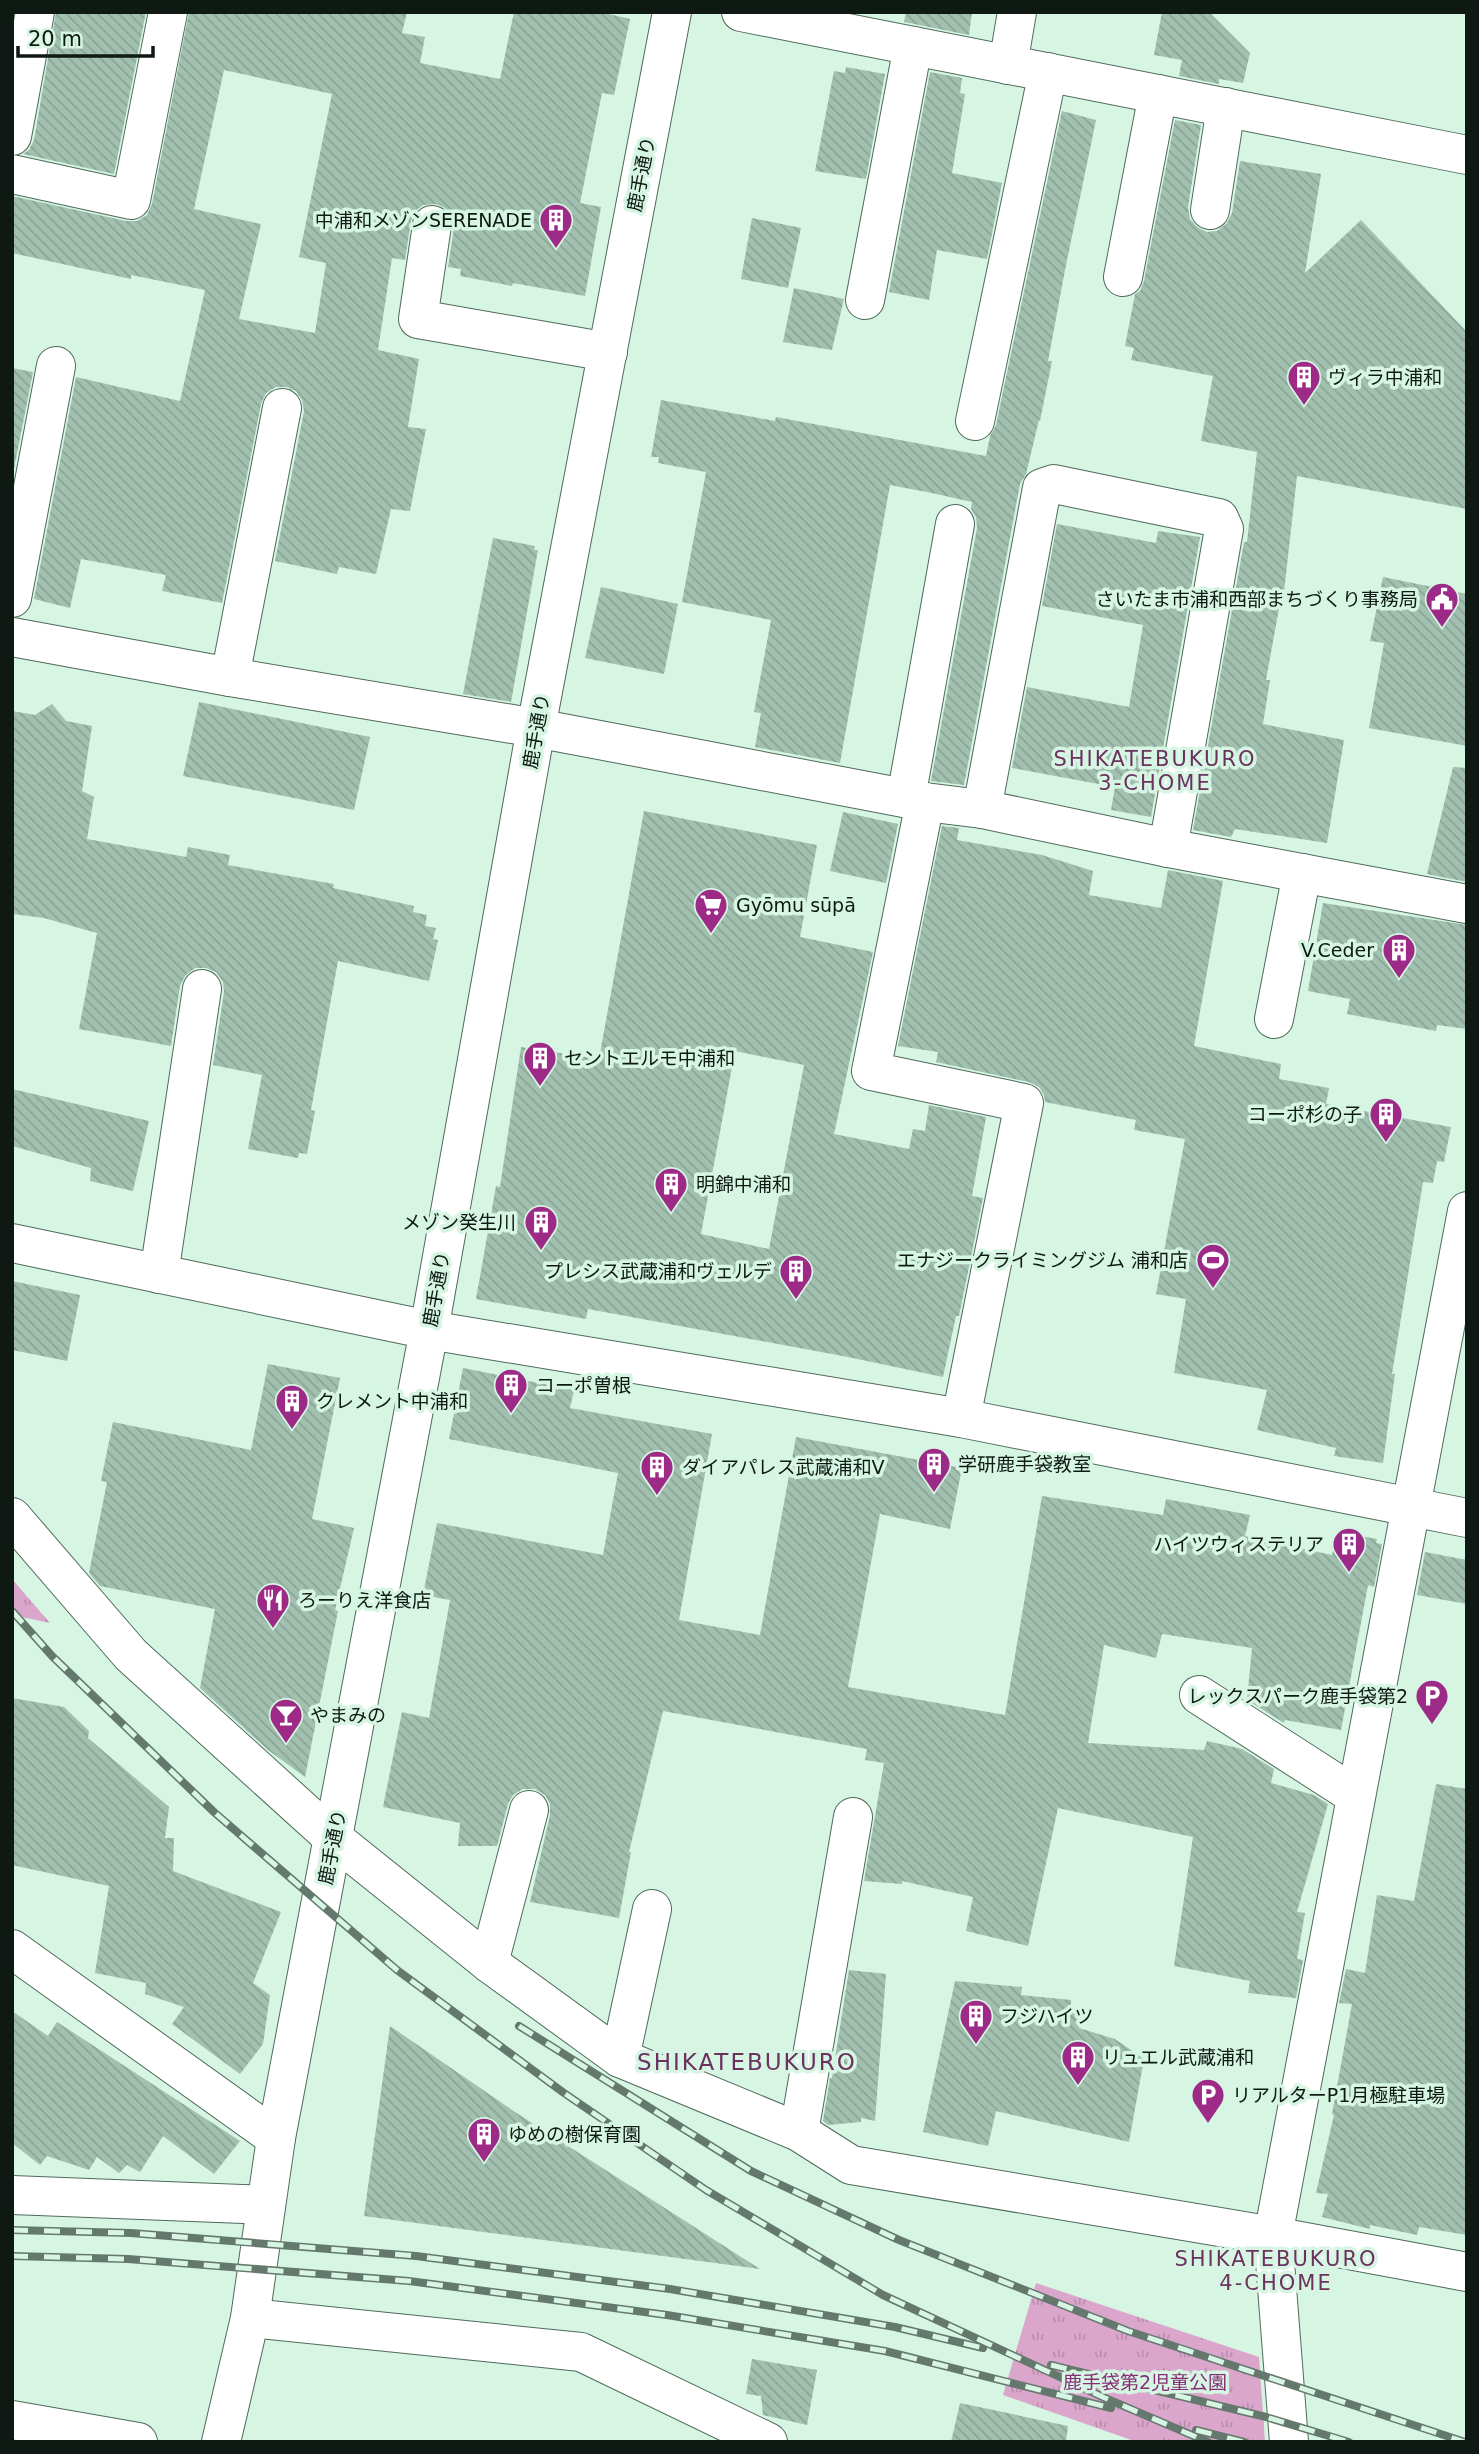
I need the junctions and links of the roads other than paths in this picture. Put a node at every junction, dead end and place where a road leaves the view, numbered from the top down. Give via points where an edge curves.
1 (35, 12) edge
2 (168, 12) edge
3 (672, 12) edge
4 (741, 12) edge
5 (1017, 12) edge
6 (913, 46) junction
7 (1008, 65) junction
8 (1048, 72) junction
9 (1158, 94) junction
10 (1226, 107) junction
11 (12, 136) edge
12 (1467, 155) edge
13 (12, 174) edge
14 (1210, 210) dead end
15 (432, 225) dead end
16 (1124, 277) dead end
17 (865, 300) dead end
18 (607, 352) junction
19 (55, 366) dead end
20 (282, 408) dead end
21 (975, 421) dead end
22 (955, 524) dead end
23 (12, 598) edge
24 (12, 637) edge
25 (230, 677) junction
26 (536, 728) junction
27 (915, 800) junction
28 (982, 809) junction
29 (1168, 848) junction
30 (1302, 873) junction
31 (1467, 904) edge
32 (202, 989) dead end
33 (1274, 1019) dead end
34 (1467, 1211) edge
35 (12, 1243) edge
36 (159, 1273) junction
37 (429, 1330) junction
38 (961, 1418) junction
39 (1411, 1508) junction
40 (12, 1517) edge
41 (1467, 1518) edge
42 (1199, 1695) dead end
43 (1356, 1796) junction
44 (529, 1810) dead end
45 (853, 1817) dead end
46 (333, 1838) junction
47 (652, 1909) dead end
48 (12, 1949) edge
49 (489, 1963) junction
50 (620, 2058) junction
51 (799, 2132) junction
52 (276, 2138) junction
53 (12, 2195) edge
54 (266, 2204) junction
55 (1273, 2236) junction
56 (1467, 2272) edge
57 (250, 2318) junction
58 (12, 2420) edge
59 (138, 2442) edge
60 (221, 2442) edge
61 (768, 2442) edge
62 (1289, 2442) edge

1 - 11 street
2 - 13 street via 131,200
3 - 18 street, 鹿手通り
4 - 6 street
5 - 7 street
6 - 7 street
6 - 17 street
7 - 8 street
8 - 9 street
8 - 21 street
9 - 10 street
9 - 16 street
10 - 12 street
10 - 14 street
15 - 18 street via 418,319
18 - 26 street, 鹿手通り
19 - 23 street
20 - 25 street
22 - 27 street
24 - 25 street
25 - 26 street
26 - 27 street
26 - 37 street, 鹿手通り
27 - 28 street
27 - 38 street via 871,1071 1024,1103
28 - 29 street
28 - 29 street via 1042,488 1054,484 1219,518 1224,529
29 - 30 street
30 - 31 street
30 - 33 street
32 - 36 street
34 - 39 street
35 - 36 street
36 - 37 street
37 - 38 street
37 - 46 street, 鹿手通り
38 - 39 street
39 - 41 street
39 - 43 street
40 - 46 street via 131,1655
42 - 43 street
43 - 55 street
44 - 49 street
45 - 51 street
46 - 49 street
46 - 52 street, 鹿手通り
47 - 50 street
48 - 52 street
49 - 50 street
50 - 51 street
51 - 55 street via 851,2165
52 - 54 street, 鹿手通り
53 - 54 street
54 - 57 street, 鹿手通り
55 - 56 street
55 - 62 street
57 - 60 street, 鹿手通り
57 - 61 street via 581,2353
58 - 59 street

